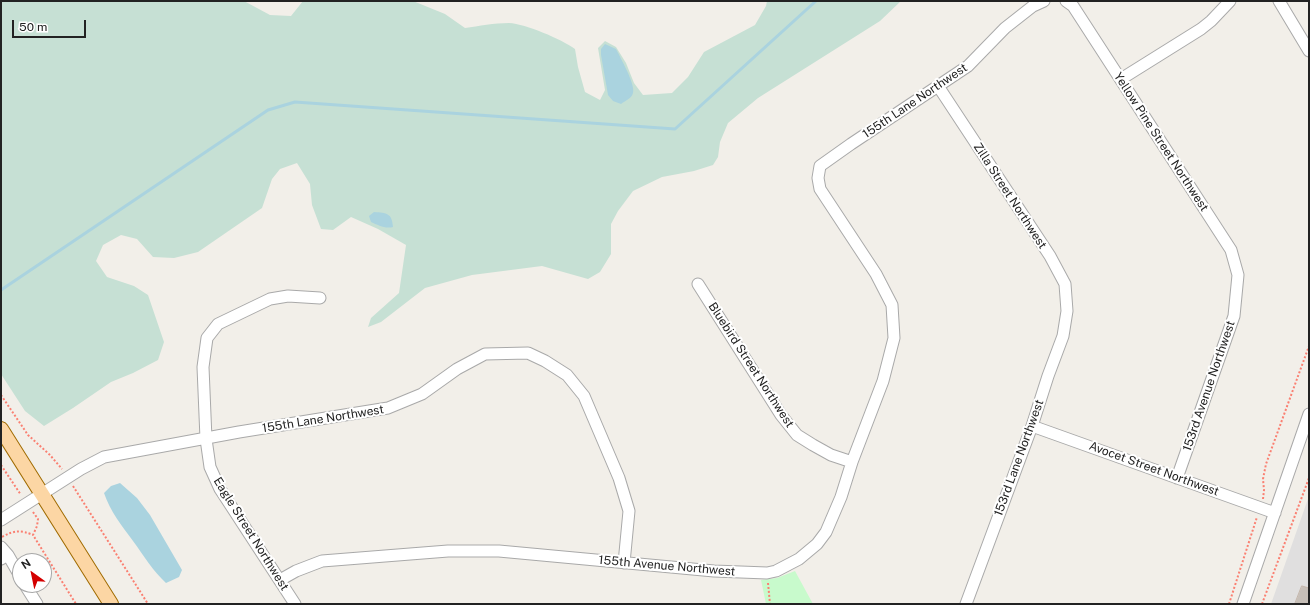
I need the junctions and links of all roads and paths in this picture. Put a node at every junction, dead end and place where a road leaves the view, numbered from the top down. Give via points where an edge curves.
1 (1044, 1) edge
2 (1066, 1) edge
3 (1230, 1) edge
4 (1279, 1) edge
5 (1309, 51) edge
6 (1121, 79) junction
7 (938, 86) junction
8 (698, 284) dead end
9 (1236, 292) joint
10 (320, 298) dead end
11 (1067, 311) joint
12 (894, 326) joint
13 (1309, 346) edge
14 (1, 394) edge
15 (1309, 414) edge
16 (1032, 426) junction
17 (1, 429) edge
18 (206, 439) junction
19 (852, 462) junction
20 (1, 464) edge
21 (62, 469) dead end
22 (1177, 478) junction
23 (1309, 478) edge
24 (73, 487) dead end
25 (16, 488) dead end
26 (42, 494) junction
27 (1264, 494) dead end
28 (1276, 513) junction
29 (1257, 518) dead end
30 (38, 519) dead end
31 (1, 520) edge
32 (33, 535) junction
33 (1, 538) edge
34 (3, 554) edge
35 (624, 563) junction
36 (12, 566) edge
37 (767, 573) junction
38 (280, 580) junction
39 (30, 593) edge
40 (112, 603) edge
41 (37, 604) edge
42 (76, 604) edge
43 (148, 604) edge
44 (295, 604) edge
45 (770, 604) edge
46 (966, 604) edge
47 (1229, 604) edge
48 (1243, 604) edge
49 (1262, 604) edge

1 - 7 street, 155th Lane Northwest via 1027,10 1005,28 968,66
2 - 6 street, Yellow Pine Street Northwest via 1073,6
3 - 6 street via 1201,29
4 - 5 street
6 - 9 street, Yellow Pine Street Northwest via 1231,250 1238,275
7 - 11 street, Zilla Street Northwest via 1050,256 1065,284
7 - 12 street, 155th Lane Northwest via 820,167 820,189 876,274 892,305
8 - 19 street, Bluebird Street Northwest via 781,415 797,435 831,455
9 - 22 street, 153rd Avenue Northwest via 1234,316
10 - 18 street via 288,296 270,299 218,324 207,338 203,367
11 - 16 street, 153rd Lane Northwest via 1063,336
12 - 19 street, 155th Avenue Northwest via 894,338 883,381
13 - 27 path via 1266,464
14 - 21 path via 28,435
15 - 28 street
16 - 22 street, Avocet Street Northwest
16 - 46 street, 153rd Lane Northwest
17 - 26 main road
18 - 26 street, 155th Lane Northwest via 104,457
18 - 35 street, 155th Lane Northwest via 388,408 422,394 457,369 485,354 528,353 567,375 584,396 619,478 629,511
18 - 38 street, Eagle Street Northwest via 210,467 217,483
19 - 37 street, 155th Avenue Northwest via 841,497 818,544 799,559
20 - 25 path
22 - 28 street, Avocet Street Northwest
23 - 49 path
24 - 43 path
26 - 31 street, 155th Lane Northwest
26 - 40 main road
28 - 48 street
29 - 47 path
30 - 32 path
32 - 33 path via 16,531
32 - 42 path
34 - 36 street
35 - 37 street, 155th Avenue Northwest
35 - 38 street, 155th Avenue Northwest via 499,552 448,551 322,561
37 - 45 path
38 - 44 street, Eagle Street Northwest
39 - 41 street

